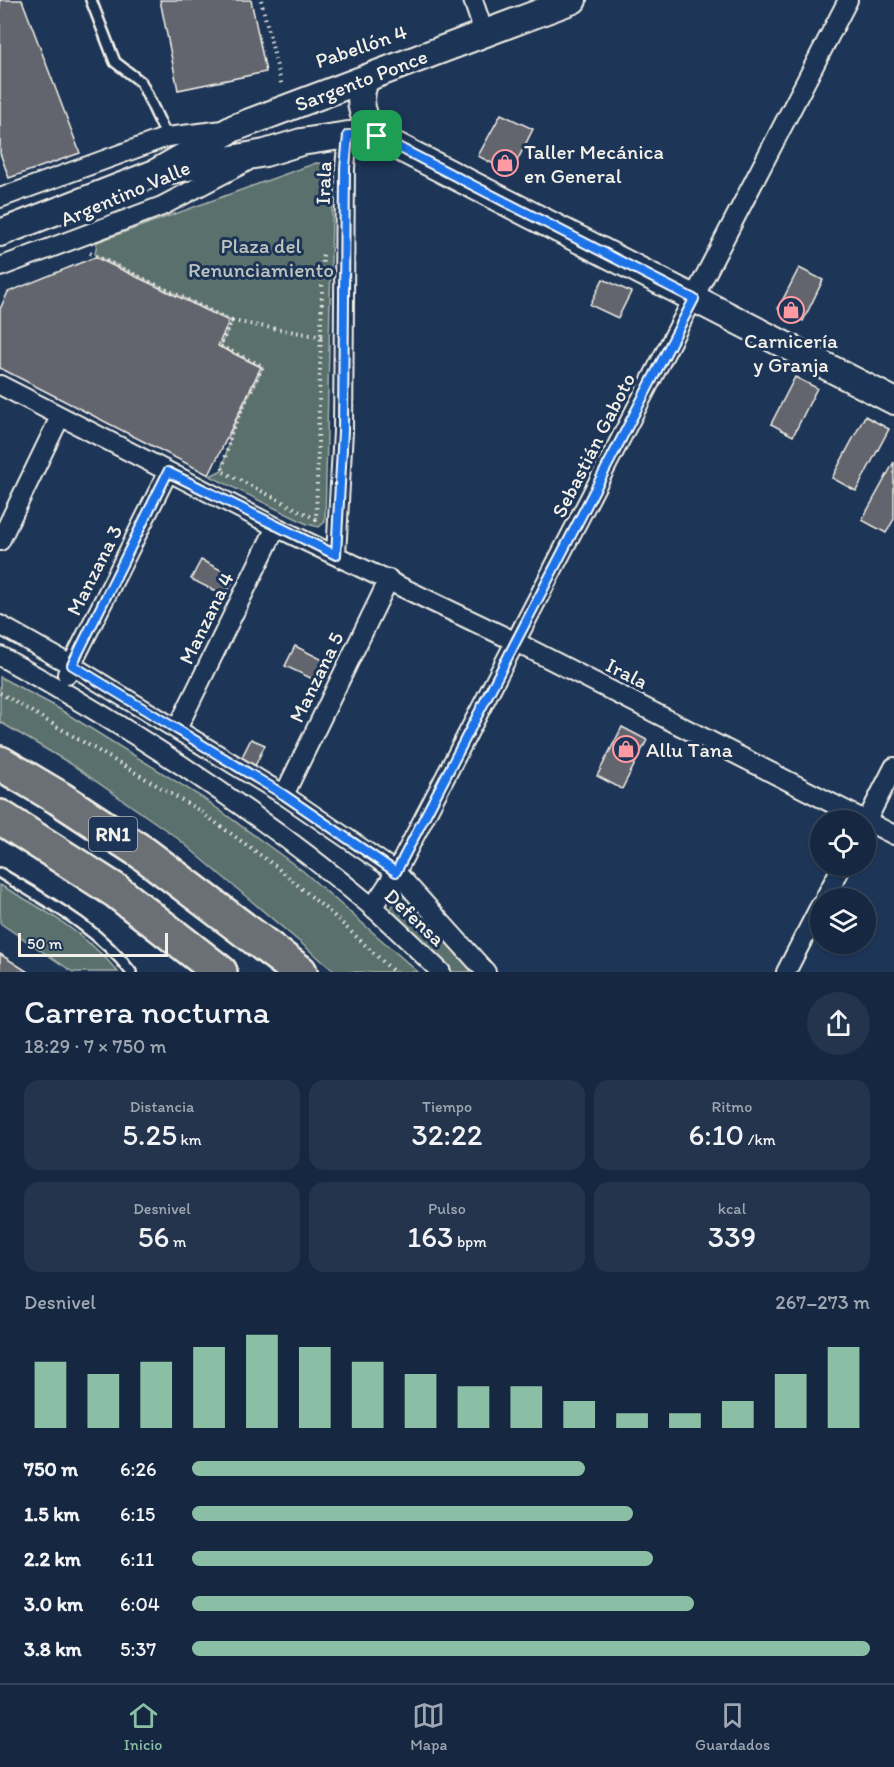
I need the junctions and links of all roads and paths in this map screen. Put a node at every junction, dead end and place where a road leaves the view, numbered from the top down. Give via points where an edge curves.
1 (92, 0) edge
2 (261, 0) edge
3 (473, 0) edge
4 (573, 0) edge
5 (848, 0) edge
6 (484, 33) junction
7 (366, 79) junction
8 (283, 88) dead end
9 (234, 128) junction
10 (348, 135) junction
11 (377, 136) junction
12 (167, 137) junction
13 (265, 153) junction
14 (155, 173) junction
15 (0, 198) edge
16 (0, 233) edge
17 (324, 249) dead end
18 (84, 251) dead end
19 (0, 267) edge
20 (694, 299) junction
21 (232, 321) junction
22 (321, 337) junction
23 (344, 340) junction
24 (0, 385) edge
25 (894, 401) edge
26 (60, 417) junction
27 (168, 472) junction
28 (276, 527) junction
29 (0, 541) edge
30 (336, 555) junction
31 (389, 579) junction
32 (0, 625) edge
33 (516, 642) junction
34 (0, 656) edge
35 (72, 665) junction
36 (59, 689) junction
37 (0, 693) edge
38 (177, 729) junction
39 (0, 763) edge
40 (894, 767) edge
41 (284, 795) junction
42 (844, 810) edge
43 (872, 810) edge
44 (0, 817) edge
45 (876, 826) edge
46 (894, 835) edge
47 (396, 872) junction
48 (0, 873) edge
49 (372, 908) junction
50 (810, 925) edge
51 (131, 972) edge
52 (220, 972) edge
53 (300, 972) edge
54 (394, 972) edge
55 (441, 972) edge
56 (486, 972) edge
57 (786, 972) edge

1 - 12 lane via 115,62 141,82
2 - 8 path
3 - 6 street
4 - 6 main road, Sargento Ponce
5 - 20 street, Sebastián Gaboto
6 - 7 main road, Sargento Ponce
7 - 9 main road, Sargento Ponce
7 - 11 main road via 360,101 363,115
9 - 12 street, Argentino Valle
9 - 14 main road, Sargento Ponce
10 - 11 main road
10 - 13 main road via 301,142
10 - 23 street, Irala
11 - 20 main road
12 - 15 street, Argentino Valle
13 - 14 main road
13 - 19 street, Argentino Valle via 162,206
14 - 16 main road
17 - 22 path
18 - 21 path
20 - 25 main road
20 - 33 street, Sebastián Gaboto
21 - 22 path
21 - 22 path via 220,346 263,366 232,430 222,471 316,519
22 - 23 path
23 - 30 street, Irala
24 - 26 street, Irala
26 - 27 street, Irala
26 - 29 street
27 - 28 street, Irala
27 - 35 street, Manzana 3
28 - 30 street, Irala
28 - 38 street, Manzana 4
30 - 31 street, Irala
31 - 33 street, Irala
31 - 41 street, Manzana 5
32 - 35 street
33 - 42 street, Irala
33 - 47 street, Sebastián Gaboto
34 - 36 street, Defensa
35 - 36 street, Manzana 3
35 - 38 street
36 - 49 street, Defensa via 214,787
37 - 54 path via 197,809 274,865
38 - 41 street
39 - 53 highway, RN1 via 143,854
40 - 43 street
41 - 47 street
44 - 52 highway, RN1 via 116,891
45 - 46 street, Irala
47 - 49 street, Sebastián Gaboto
47 - 56 street
48 - 51 lane via 91,930
49 - 55 street, Defensa
50 - 57 street

